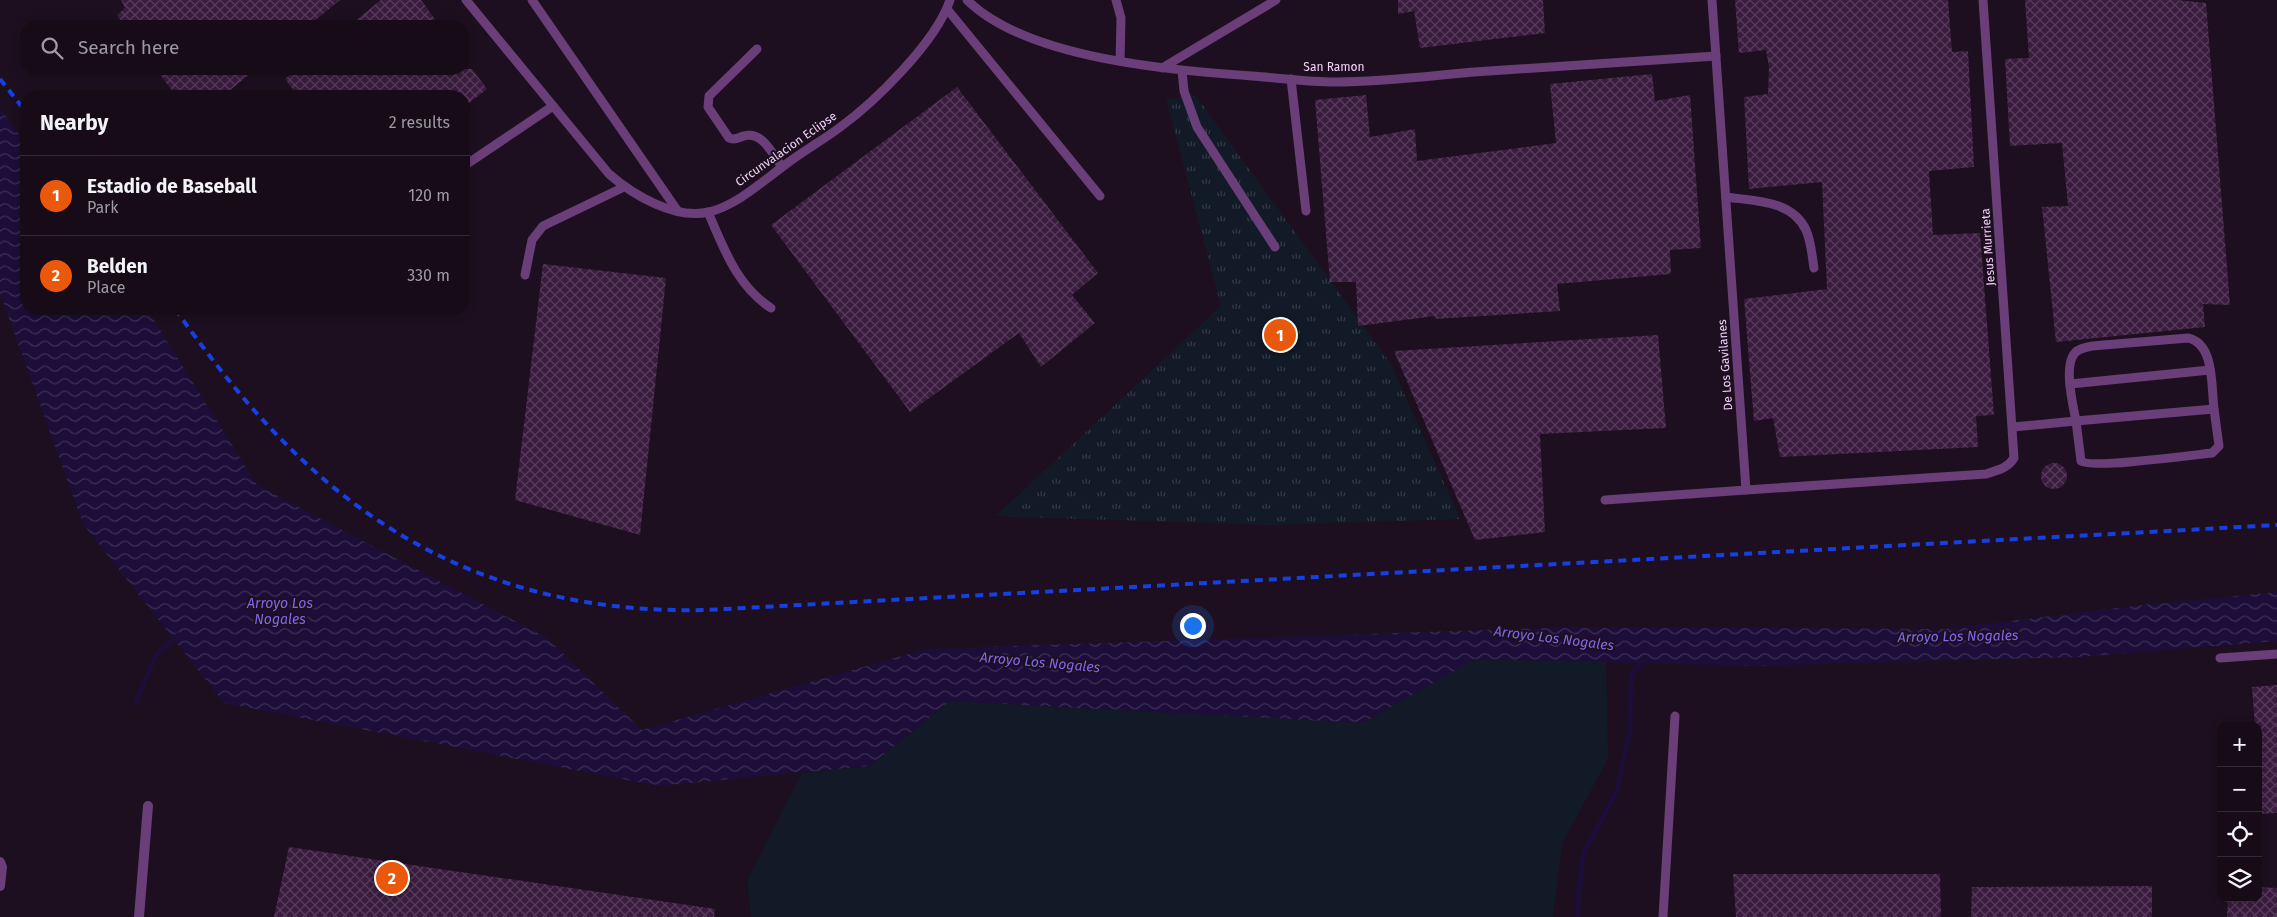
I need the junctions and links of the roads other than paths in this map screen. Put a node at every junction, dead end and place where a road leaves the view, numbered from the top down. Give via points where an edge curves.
1 (466, 0) edge
2 (532, 0) edge
3 (967, 0) edge
4 (1116, 0) edge
5 (1276, 0) edge
6 (1712, 0) edge
7 (1983, 0) edge
8 (949, 4) edge
9 (757, 49) dead end
10 (1716, 56) junction
11 (1120, 61) junction
12 (1162, 68) junction
13 (1182, 71) junction
14 (1291, 79) junction
15 (553, 106) junction
16 (470, 162) edge
17 (782, 167) junction
18 (624, 187) junction
19 (1100, 196) dead end
20 (1726, 197) junction
21 (677, 210) junction
22 (1306, 211) dead end
23 (708, 212) junction
24 (1275, 247) dead end
25 (1814, 268) dead end
26 (525, 275) dead end
27 (771, 308) dead end
28 (2210, 370) junction
29 (2070, 384) junction
30 (2214, 408) junction
31 (2076, 421) junction
32 (2013, 427) junction
33 (1746, 490) junction
34 (1605, 500) dead end
35 (2277, 654) edge
36 (2220, 658) dead end
37 (1675, 716) dead end
38 (148, 806) dead end
39 (0, 862) edge
40 (0, 886) edge
41 (140, 917) edge
42 (1663, 917) edge

1 - 15 lane, Circunvalacion Eclipse
2 - 21 lane
3 - 11 lane, San Ramon via 979,12 1026,36
4 - 11 lane via 1121,18
5 - 12 lane
6 - 10 lane, De Los Gavilanes
7 - 32 lane, Jesus Murrieta
8 - 17 lane, Circunvalacion Eclipse via 931,34 888,85 840,127
8 - 19 lane
9 - 17 lane via 709,96 708,107 729,138 751,135 758,138
10 - 14 lane, San Ramon via 1337,82
10 - 20 lane, De Los Gavilanes
11 - 12 lane, San Ramon
12 - 13 lane, San Ramon
13 - 14 lane, San Ramon
13 - 24 lane via 1184,90 1197,126
14 - 22 lane
15 - 16 lane
15 - 18 lane, Circunvalacion Eclipse via 609,174
17 - 23 lane, Circunvalacion Eclipse via 760,185
18 - 21 lane, Circunvalacion Eclipse via 659,206
18 - 26 lane via 542,226 532,240
20 - 25 lane via 1772,204 1792,212 1807,231
20 - 33 lane, De Los Gavilanes
21 - 23 lane, Circunvalacion Eclipse
23 - 27 lane via 743,284
28 - 29 lane
28 - 29 lane via 2204,346 2188,338 2092,346 2073,355 2069,366
28 - 30 lane
29 - 31 lane
30 - 31 lane
30 - 31 lane via 2219,446 2212,453 2117,463 2086,464 2081,461
31 - 32 lane
32 - 33 lane, Jesus Murrieta via 2014,458 2010,465 1986,474
33 - 34 lane
35 - 36 lane
37 - 42 lane
38 - 41 street
39 - 40 street

